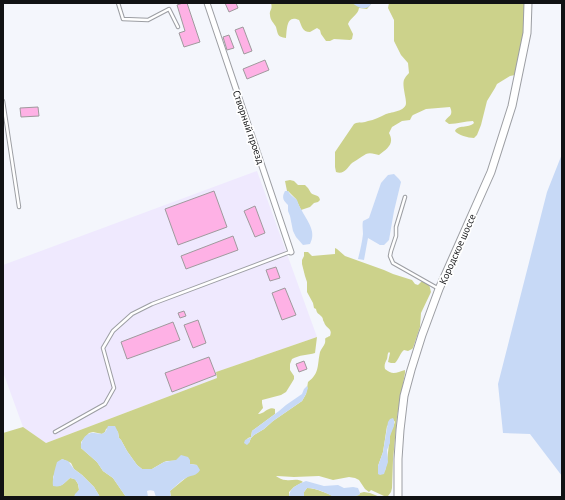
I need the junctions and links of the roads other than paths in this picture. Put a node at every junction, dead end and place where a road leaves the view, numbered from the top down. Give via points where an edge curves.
1 (118, 3) edge
2 (207, 3) edge
3 (528, 3) edge
4 (178, 28) dead end
5 (3, 101) edge
6 (406, 197) dead end
7 (19, 207) dead end
8 (291, 252) joint
9 (440, 289) junction
10 (55, 432) dead end
11 (398, 497) edge

1 - 4 lane via 123,19 148,20 169,9
2 - 8 street, Створный проезд
3 - 9 main road, Кородское шоссе via 527,32 512,106 491,172
5 - 7 lane
6 - 9 lane via 396,227 391,260
8 - 10 lane via 152,304 132,314 113,330 103,348 114,388 105,404
9 - 11 main road, Кородское шоссе via 422,335 404,396 398,459

